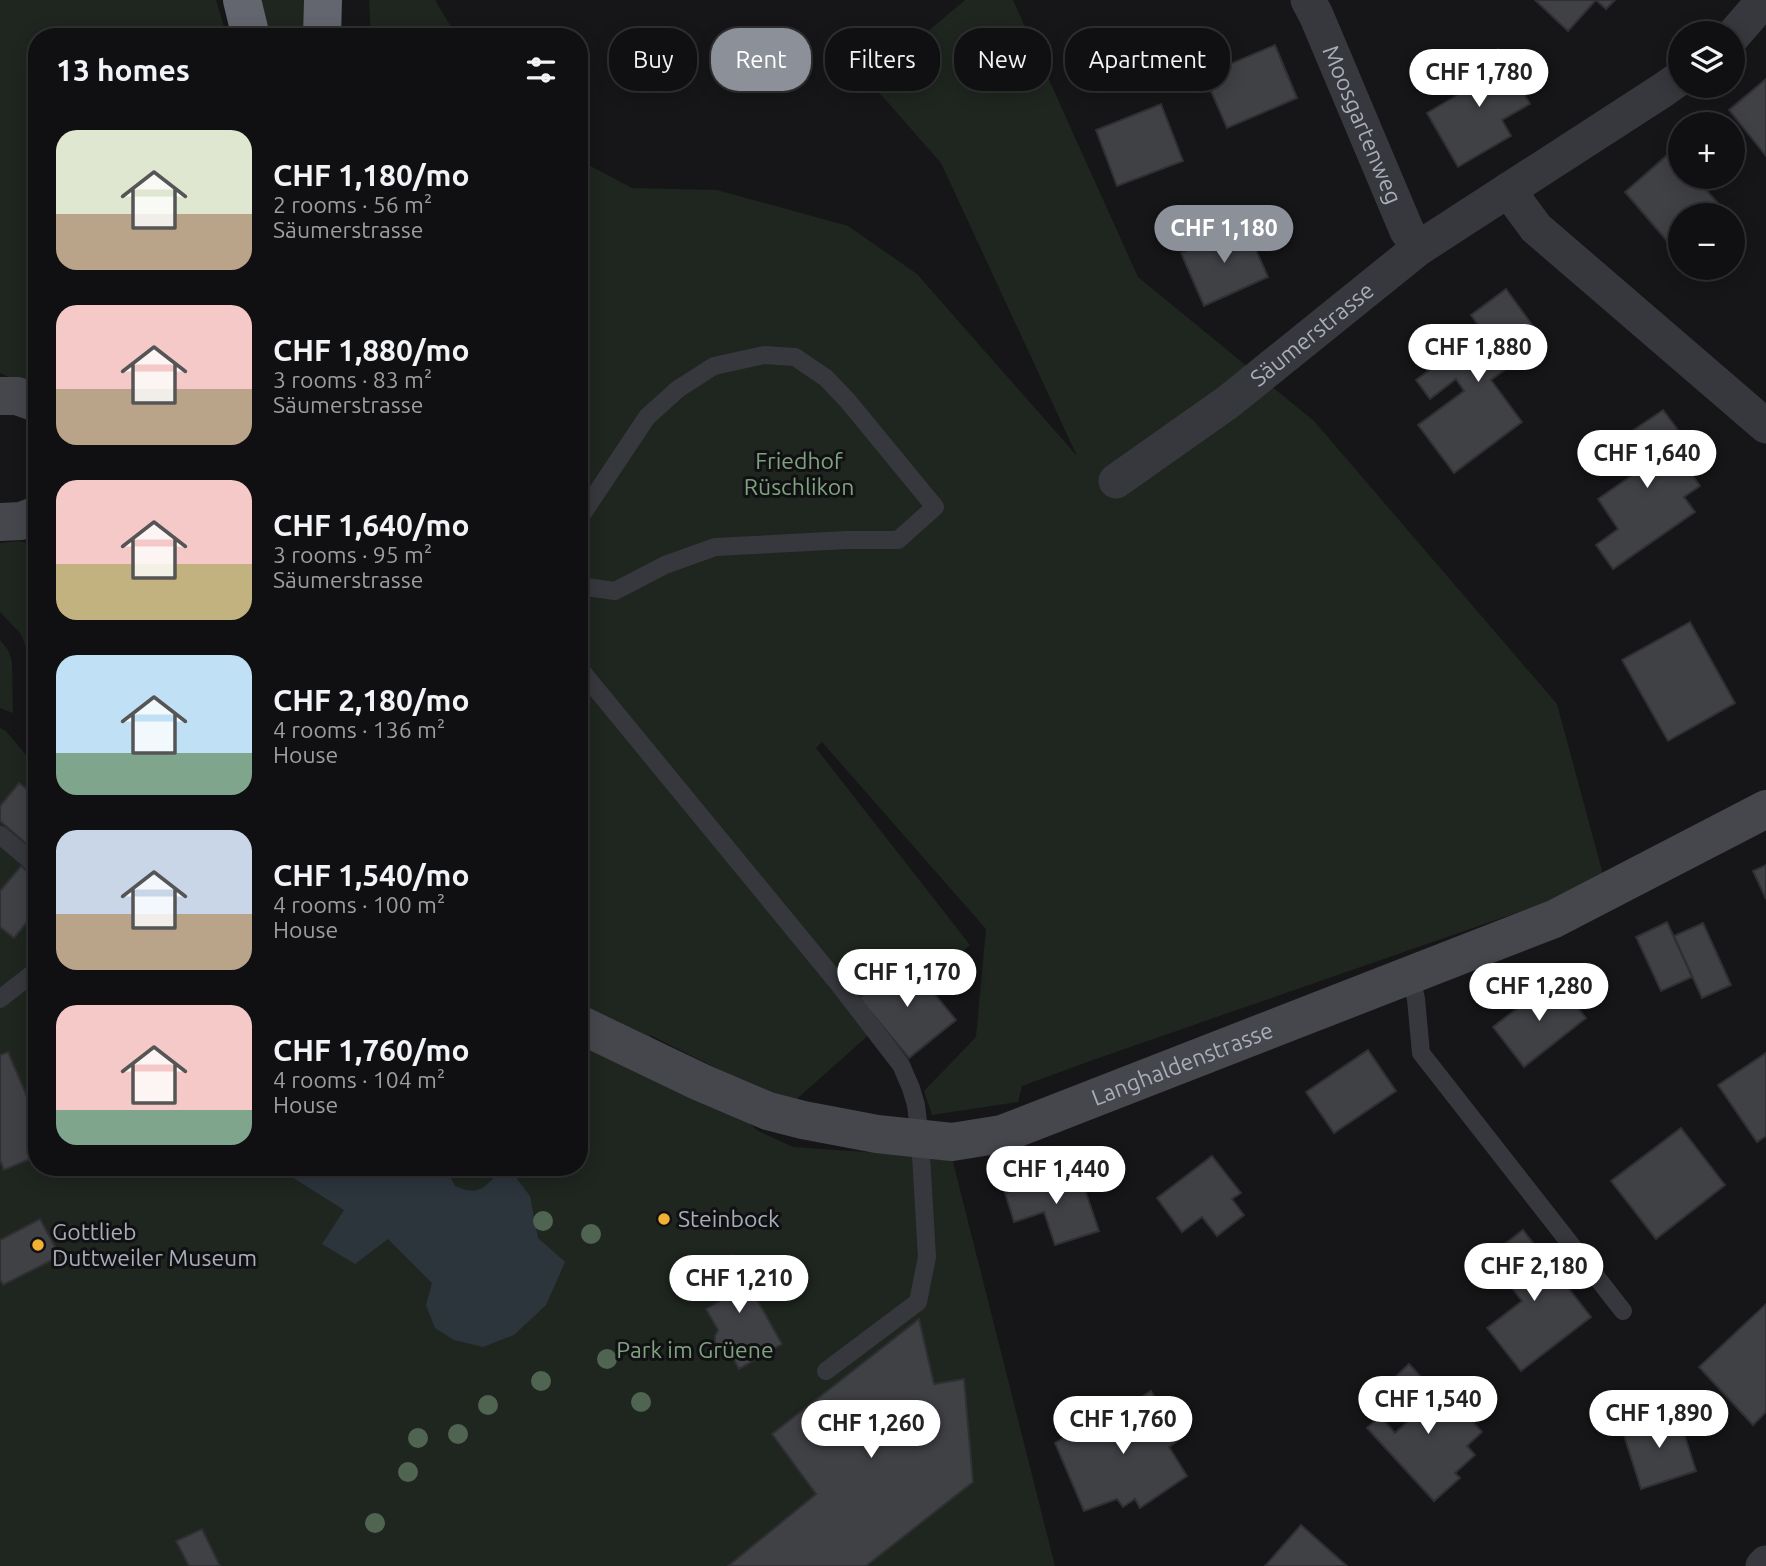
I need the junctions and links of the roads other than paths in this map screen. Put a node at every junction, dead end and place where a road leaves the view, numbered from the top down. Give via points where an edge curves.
1 (242, 0) edge
2 (323, 0) edge
3 (1764, 0) edge
4 (1318, 5) edge
5 (1745, 22) edge
6 (249, 28) edge
7 (322, 28) edge
8 (1668, 86) edge
9 (1508, 190) junction
10 (1419, 248) junction
11 (0, 396) edge
12 (28, 399) edge
13 (1766, 426) edge
14 (1116, 481) dead end
15 (588, 506) edge
16 (588, 587) edge
17 (588, 679) edge
18 (1766, 809) edge
19 (0, 835) edge
20 (28, 858) edge
21 (1411, 976) junction
22 (28, 977) edge
23 (0, 999) edge
24 (588, 1028) edge
25 (920, 1139) junction
26 (1623, 1311) dead end
27 (826, 1370) dead end

1 - 6 highway
2 - 7 highway
3 - 5 street
4 - 10 street, Moosgartenweg via 1407,231
8 - 9 street, Säumerstrasse
9 - 10 street, Säumerstrasse
9 - 13 street via 1536,228
10 - 14 street, Säumerstrasse via 1228,402
11 - 12 street
15 - 16 lane via 647,417 678,389 714,366 764,355 795,357 826,378 935,506 898,540 715,547 665,565 615,591
17 - 25 lane via 901,1065 916,1105
18 - 21 street, Langhaldenstrasse via 1554,919
19 - 20 lane
21 - 25 street, Langhaldenstrasse via 1002,1134 952,1142
21 - 26 lane via 1422,1053
22 - 23 lane
24 - 25 street, Langhaldenstrasse via 768,1111 839,1128
25 - 27 lane via 927,1257 918,1302

